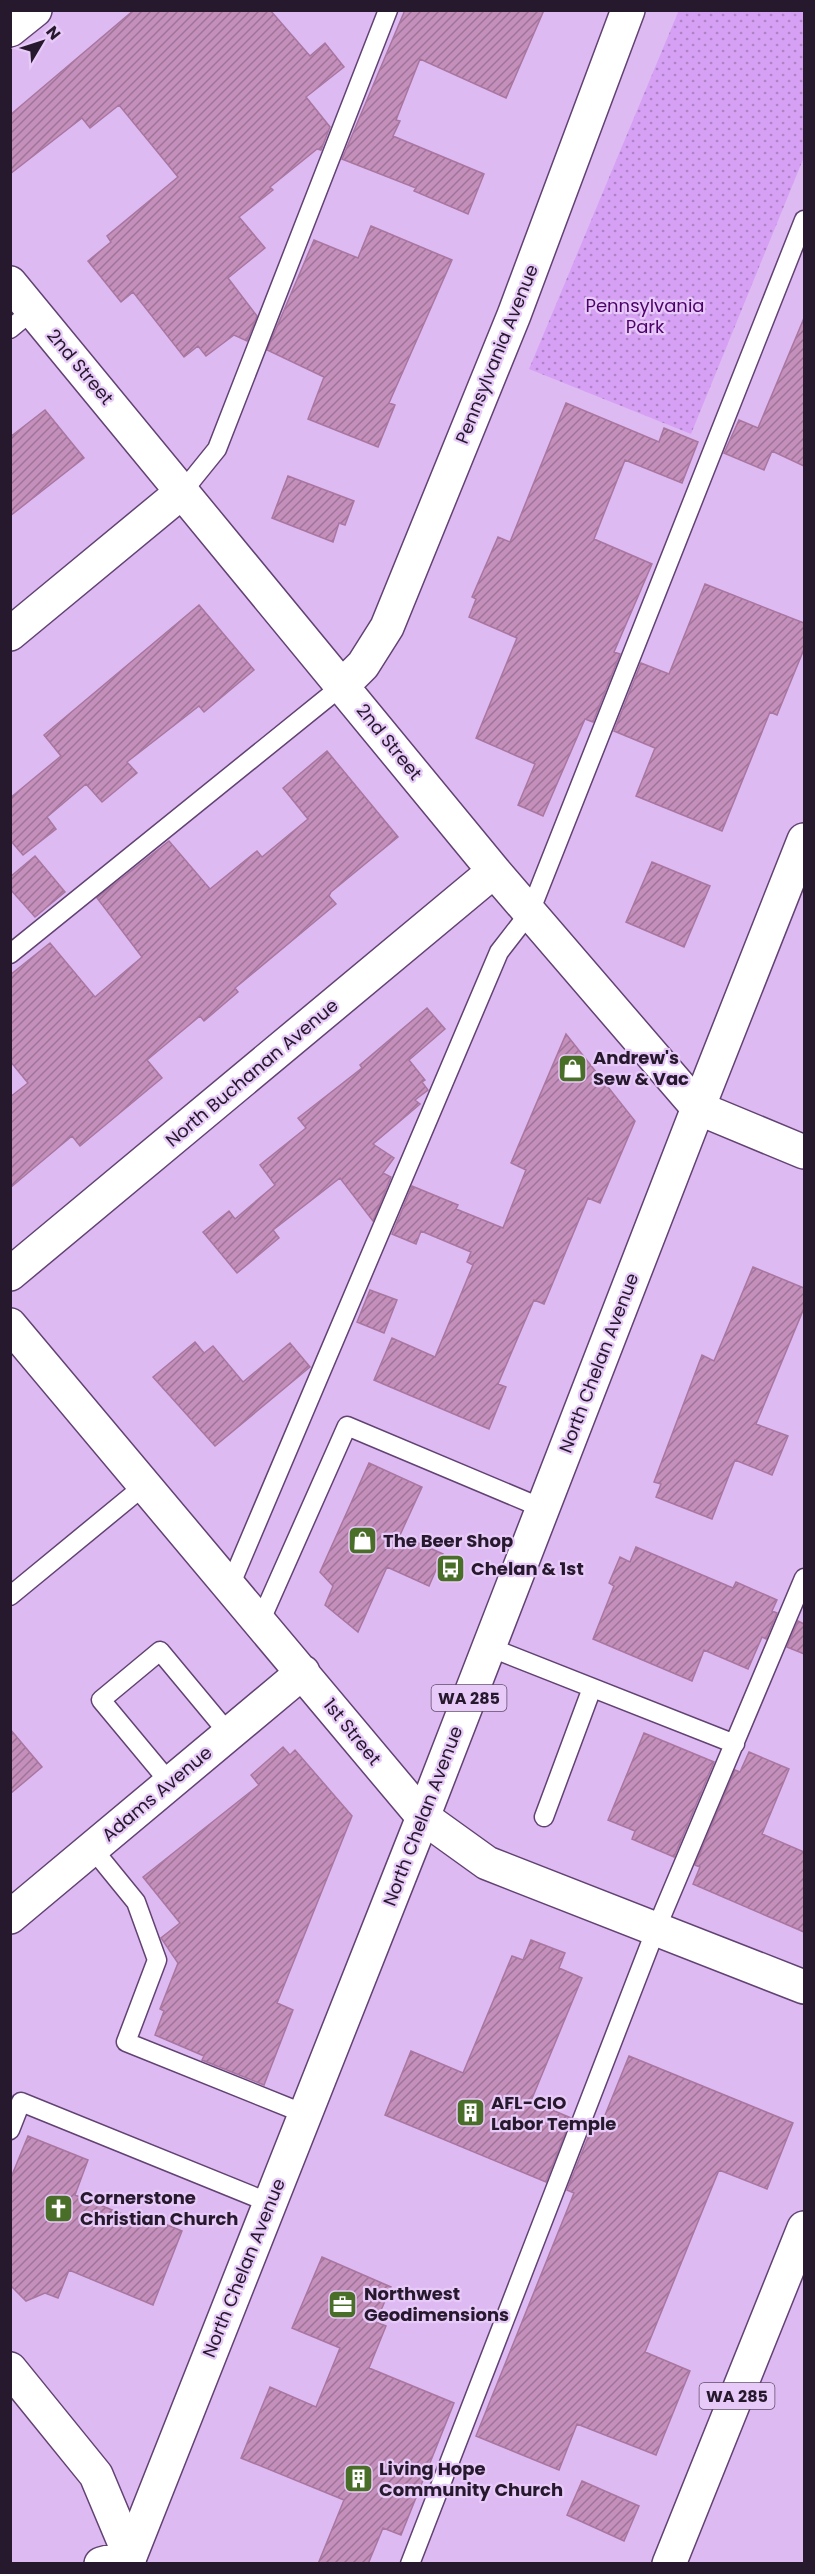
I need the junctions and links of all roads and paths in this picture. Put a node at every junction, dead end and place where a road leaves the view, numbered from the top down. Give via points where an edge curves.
1 (35, 10) edge
2 (388, 10) edge
3 (628, 10) edge
4 (10, 30) edge
5 (804, 220) edge
6 (10, 283) edge
7 (22, 319) edge
8 (183, 491) junction
9 (10, 634) edge
10 (343, 686) junction
11 (804, 840) edge
12 (494, 871) junction
13 (530, 912) junction
14 (10, 954) edge
15 (698, 1108) junction
16 (804, 1152) edge
17 (10, 1274) edge
18 (10, 1325) edge
19 (145, 1485) junction
20 (542, 1508) junction
21 (804, 1578) edge
22 (231, 1586) junction
23 (10, 1596) edge
24 (261, 1622) junction
25 (489, 1647) junction
26 (303, 1672) junction
27 (592, 1688) junction
28 (229, 1734) junction
29 (735, 1744) junction
30 (170, 1784) junction
31 (423, 1817) junction
32 (544, 1817) dead end
33 (92, 1848) junction
34 (10, 1917) edge
35 (656, 1929) junction
36 (804, 1987) edge
37 (305, 2114) junction
38 (11, 2128) edge
39 (270, 2203) junction
40 (804, 2228) edge
41 (10, 2369) edge
42 (127, 2562) edge
43 (410, 2564) edge
44 (669, 2564) edge

1 - 4 street
2 - 8 lane via 217,449
3 - 10 street, Pennsylvania Avenue via 514,315 387,627 363,665
5 - 13 lane
6 - 7 street, 2nd Street
7 - 8 street, 2nd Street
8 - 9 street
8 - 10 street, 2nd Street
10 - 12 street, 2nd Street
10 - 14 lane
11 - 15 street, North Chelan Avenue / WA 285
12 - 13 street, 2nd Street
12 - 17 street, North Buchanan Avenue
13 - 15 street, 2nd Street
13 - 22 lane via 499,952
15 - 16 street, 2nd Street
15 - 20 street, North Chelan Avenue / WA 285
18 - 19 street, 1st Street
19 - 22 street, 1st Street
19 - 23 lane
20 - 24 lane via 347,1426
20 - 25 street, North Chelan Avenue / WA 285
21 - 29 lane
22 - 24 street, 1st Street
24 - 26 street, 1st Street
25 - 27 lane
25 - 31 street, North Chelan Avenue / WA 285
26 - 28 street, Adams Avenue
26 - 31 street, 1st Street
27 - 29 lane
27 - 32 lane
28 - 30 street, Adams Avenue
28 - 30 lane via 160,1651 101,1700
29 - 35 lane
30 - 33 street, Adams Avenue
31 - 35 street, 1st Street via 488,1863
31 - 37 street, North Chelan Avenue / WA 285
33 - 34 street, Adams Avenue
33 - 37 lane via 136,1902 157,1960 126,2042
35 - 36 street, 1st Street
35 - 43 lane
37 - 39 street, North Chelan Avenue / WA 285
38 - 39 lane via 21,2102
39 - 42 street, North Chelan Avenue / WA 285
40 - 44 street, WA 285
41 - 42 street via 96,2475

